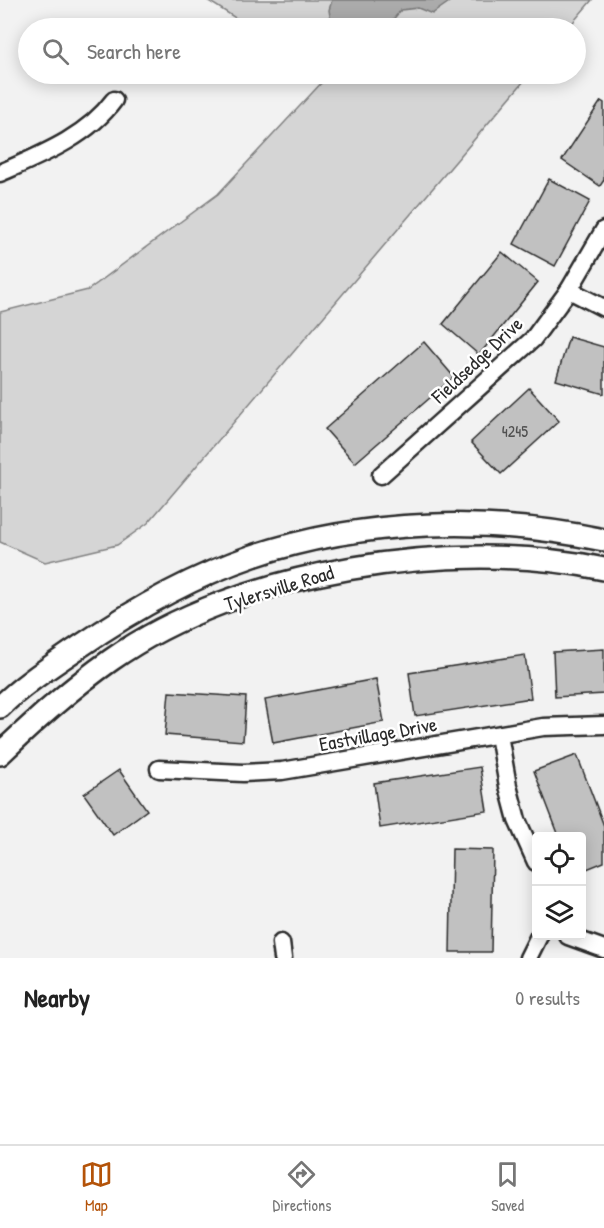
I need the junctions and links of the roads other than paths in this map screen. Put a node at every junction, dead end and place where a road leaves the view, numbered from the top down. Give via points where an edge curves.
1 (114, 100) dead end
2 (0, 173) edge
3 (604, 230) edge
4 (569, 290) junction
5 (604, 308) edge
6 (381, 475) dead end
7 (604, 540) edge
8 (604, 569) edge
9 (0, 708) edge
10 (604, 725) edge
11 (499, 735) junction
12 (0, 754) edge
13 (159, 769) dead end
14 (532, 852) edge
15 (537, 940) edge
16 (579, 940) edge
17 (604, 949) edge
18 (528, 958) edge

1 - 2 street via 82,132
3 - 4 street, Fieldsedge Drive
4 - 5 street
4 - 6 street, Fieldsedge Drive via 532,339
7 - 9 main road, Tylersville Road via 541,531 430,525 337,535 253,556 178,587 117,621 50,667
8 - 12 main road, Tylersville Road via 500,558 417,559 343,568 266,589 186,617 112,659 51,706
10 - 11 street, Eastvillage Drive via 543,727
11 - 13 street, Eastvillage Drive via 282,771
11 - 14 street via 517,820
15 - 18 street
16 - 17 street

